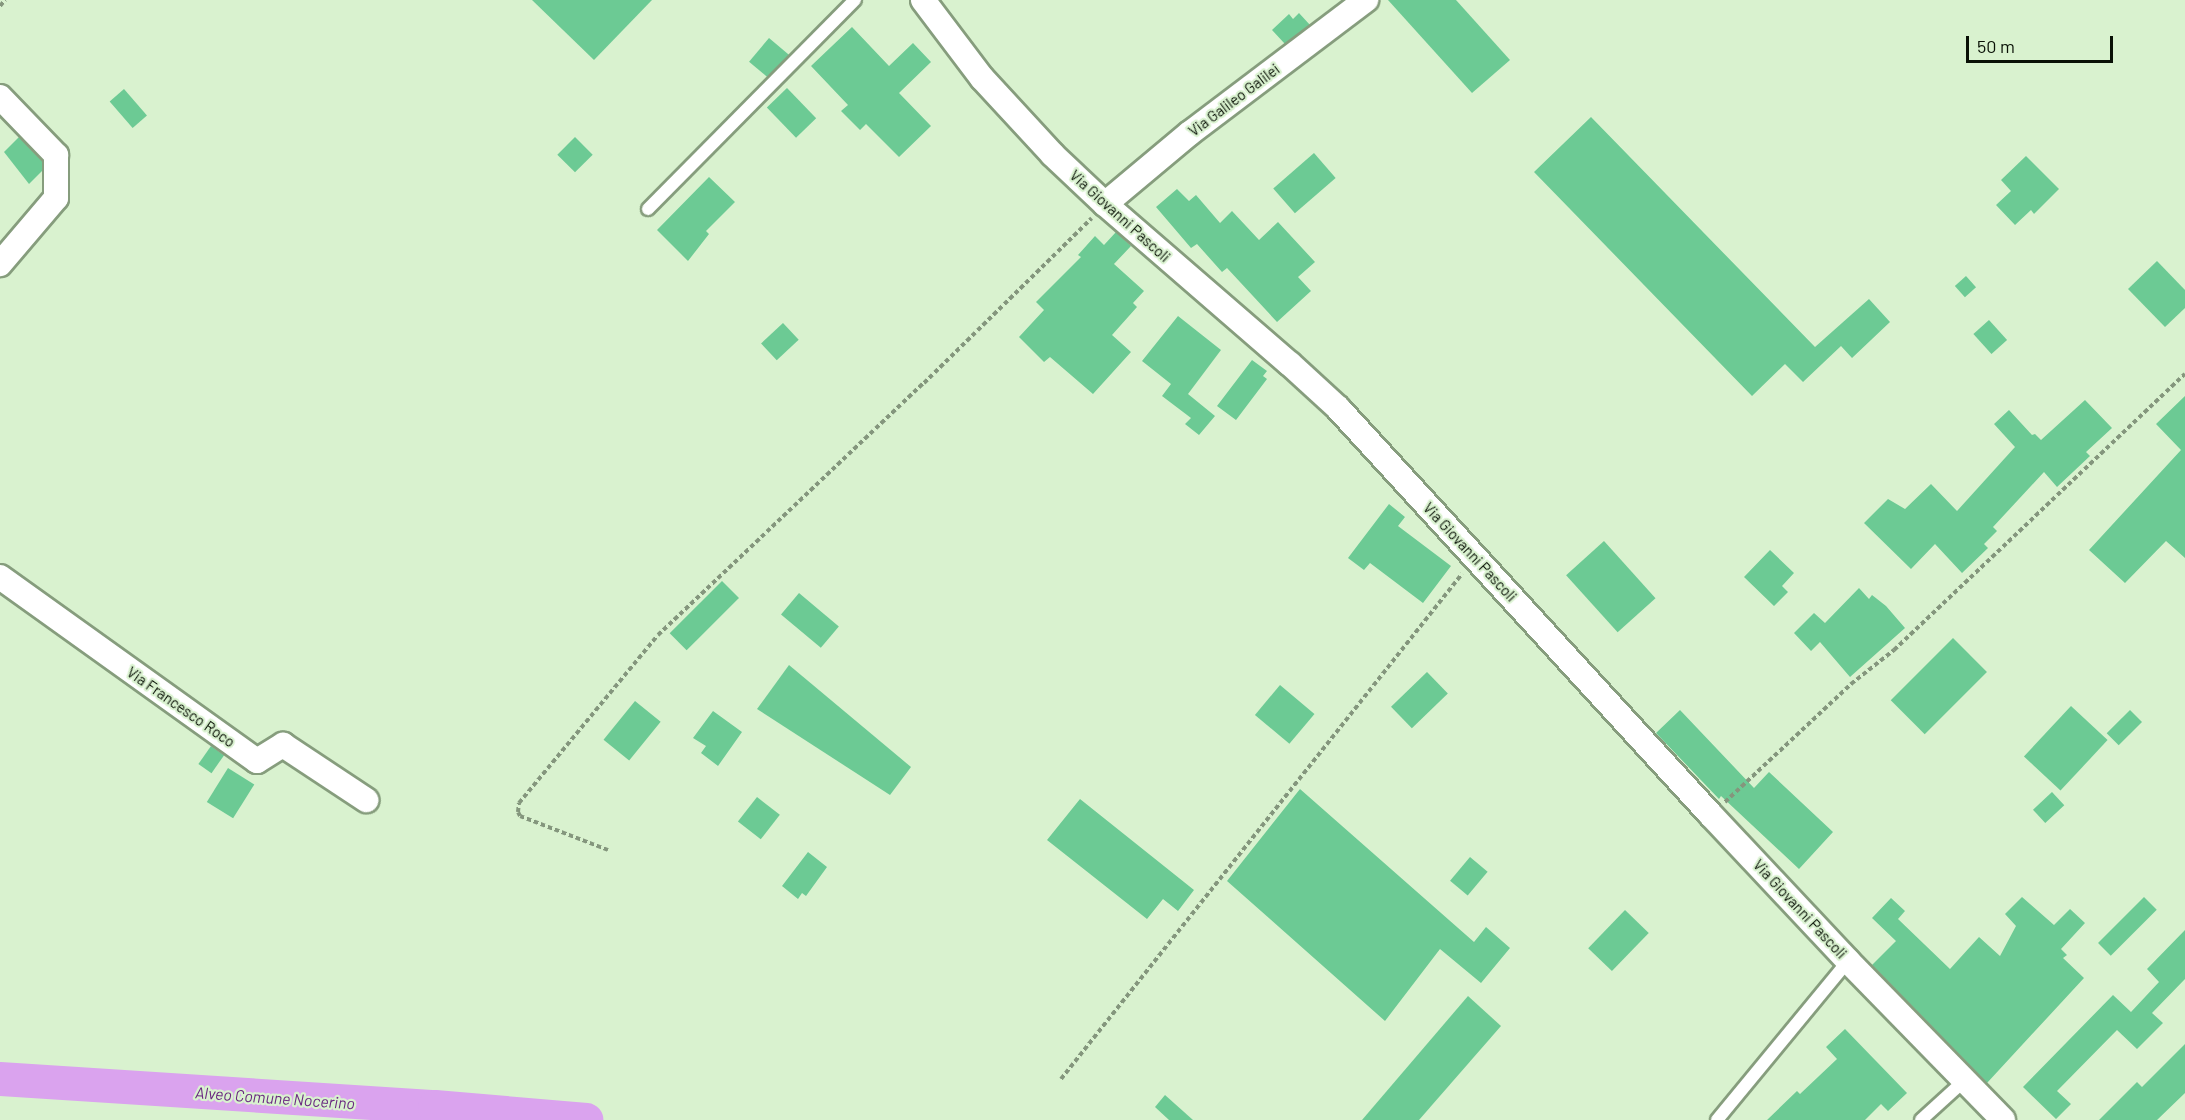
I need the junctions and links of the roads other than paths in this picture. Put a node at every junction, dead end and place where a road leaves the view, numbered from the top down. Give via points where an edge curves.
1 (855, 0) edge
2 (923, 0) edge
3 (1366, 0) edge
4 (0, 97) edge
5 (1105, 204) junction
6 (648, 209) dead end
7 (0, 264) edge
8 (0, 578) edge
9 (366, 800) dead end
10 (1848, 961) junction
11 (1965, 1080) junction
12 (1717, 1120) edge
13 (1921, 1120) edge
14 (2003, 1120) edge

1 - 6 lane
2 - 5 street, Via Giovanni Pascoli via 982,78
3 - 5 street, Via Galileo Galilei
4 - 7 street via 56,155 57,198
5 - 10 street, Via Giovanni Pascoli via 1338,408
8 - 9 street, Via Francesco Roco via 257,761 283,745
10 - 11 street, Via Giovanni Pascoli
10 - 12 lane
11 - 13 lane
11 - 14 street, Via Giovanni Pascoli

